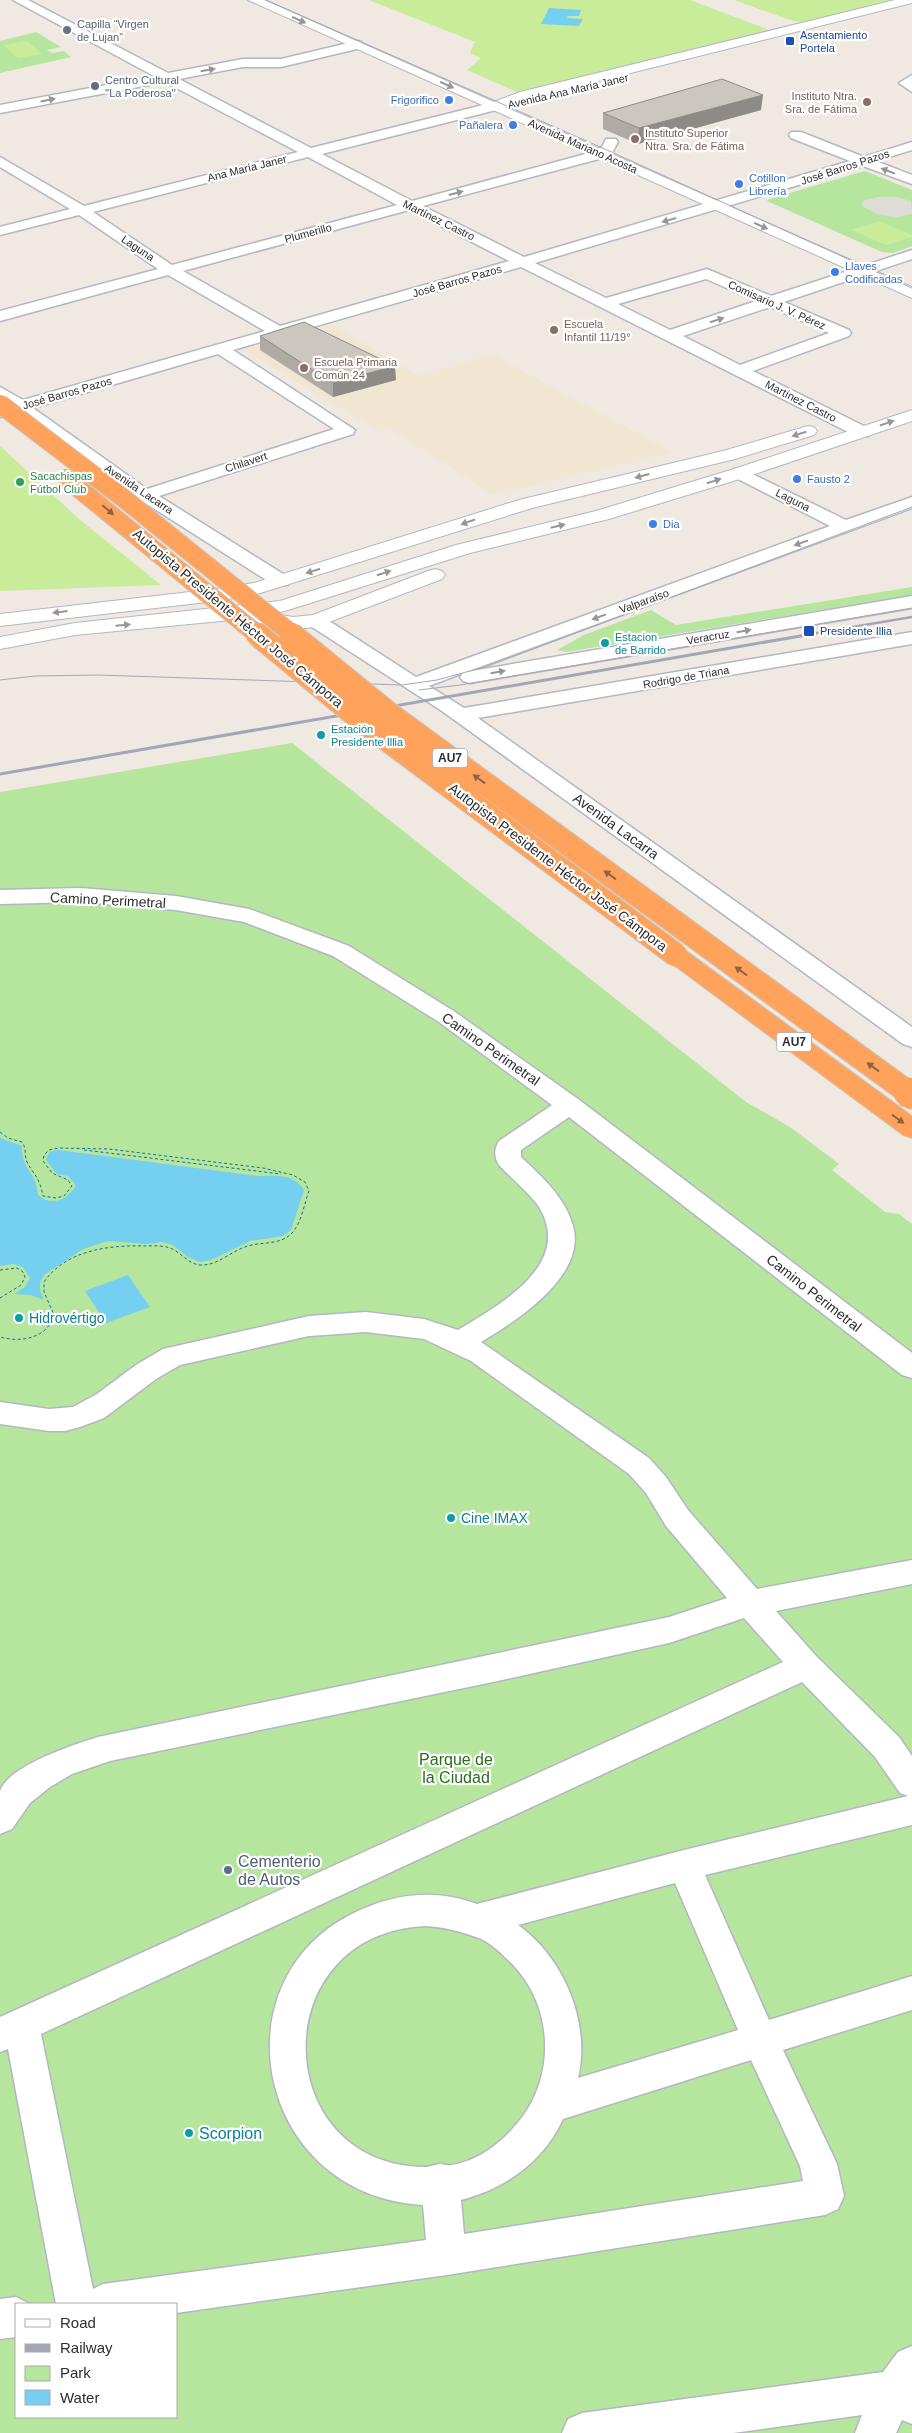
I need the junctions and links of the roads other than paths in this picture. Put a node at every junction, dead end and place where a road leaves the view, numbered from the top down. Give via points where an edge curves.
1 (254, 0) edge
2 (285, 0) edge
3 (910, 0) edge
4 (19, 1) edge
5 (912, 8) edge
6 (340, 24) dead end
7 (796, 32) junction
8 (357, 45) junction
9 (167, 77) junction
10 (912, 79) edge
11 (912, 88) edge
12 (494, 91) dead end
13 (523, 103) junction
14 (495, 106) junction
15 (0, 109) edge
16 (594, 134) dead end
17 (796, 135) dead end
18 (611, 142) junction
19 (912, 146) edge
20 (627, 148) dead end
21 (308, 153) junction
22 (600, 154) junction
23 (0, 161) edge
24 (864, 161) junction
25 (25, 178) junction
26 (912, 180) edge
27 (8, 182) dead end
28 (717, 189) dead end
29 (740, 199) junction
30 (409, 205) junction
31 (716, 206) junction
32 (764, 208) dead end
33 (81, 210) junction
34 (0, 231) edge
35 (912, 254) edge
36 (869, 255) dead end
37 (524, 262) junction
38 (886, 263) junction
39 (170, 270) junction
40 (904, 270) dead end
41 (864, 271) junction
42 (912, 293) edge
43 (772, 302) junction
44 (605, 303) junction
45 (0, 316) edge
46 (279, 332) junction
47 (670, 335) junction
48 (222, 350) junction
49 (740, 370) junction
50 (0, 392) edge
51 (912, 397) edge
52 (10, 405) edge
53 (0, 412) edge
54 (912, 415) edge
55 (841, 421) junction
56 (0, 427) edge
57 (862, 432) junction
58 (740, 473) junction
59 (611, 484) junction
60 (145, 495) junction
61 (912, 502) edge
62 (912, 511) edge
63 (495, 514) junction
64 (602, 515) junction
65 (873, 517) junction
66 (846, 527) junction
67 (526, 533) junction
68 (281, 581) junction
69 (912, 602) edge
70 (243, 613) junction
71 (0, 620) edge
72 (316, 621) junction
73 (912, 638) edge
74 (0, 643) edge
75 (415, 684) junction
76 (460, 715) junction
77 (0, 897) edge
78 (912, 1039) edge
79 (912, 1095) edge
80 (568, 1104) junction
81 (912, 1129) edge
82 (460, 1342) junction
83 (912, 1368) edge
84 (0, 1412) edge
85 (912, 1572) edge
86 (751, 1603) junction
87 (806, 1666) junction
88 (912, 1783) edge
89 (912, 1810) edge
90 (0, 1818) edge
91 (684, 1865) junction
92 (474, 1921) junction
93 (912, 1993) edge
94 (11, 2030) edge
95 (760, 2040) junction
96 (553, 2104) junction
97 (440, 2182) junction
98 (446, 2256) junction
99 (76, 2303) edge
100 (110, 2303) edge
101 (15, 2317) edge
102 (0, 2319) edge
103 (906, 2387) edge
104 (582, 2433) edge
105 (875, 2433) edge

1 -> 8 main road, Avenida Mariano Acosta
2 - 6 main road
3 - 7 main road, Avenida Ana María Janer
4 - 9 street, Martínez Castro
5 - 7 main road, Avenida Ana María Janer
7 - 13 main road, Avenida Ana María Janer
9 -> 8 street via 243,64 281,63
8 -> 14 main road, Avenida Mariano Acosta
15 -> 9 street
9 - 21 street, Martínez Castro
10 - 11 street via 905,83
12 - 13 main road
13 - 14 main road, Avenida Ana María Janer
14 - 21 street, Ana María Janer
14 - 22 main road, Avenida Mariano Acosta
16 - 18 main road, Avenida Mariano Acosta
17 - 24 street
18 - 20 main road, Avenida Mariano Acosta
18 - 22 street
19 - 24 street, José Barros Pazos
21 - 30 street, Martínez Castro
21 - 33 street, Ana María Janer
30 -> 22 street, Plumerillo
22 - 31 main road, Avenida Mariano Acosta
23 - 25 street, Laguna
26 -> 24 street
24 - 29 street, José Barros Pazos
25 - 27 street
25 - 33 street, Laguna
28 - 29 main road
29 - 31 street, José Barros Pazos
29 - 32 main road
30 - 37 street, Martínez Castro
30 - 39 street, Plumerillo
31 -> 37 street, José Barros Pazos
31 -> 41 main road, Avenida Mariano Acosta
33 - 34 street, Ana María Janer
33 - 39 street, Laguna
35 - 38 street
36 - 38 main road
37 - 44 street, Martínez Castro
37 - 46 street, José Barros Pazos
38 - 40 main road
38 - 41 street
39 - 45 street, Plumerillo
39 - 46 street, Laguna
41 - 42 main road, Avenida Mariano Acosta
41 - 43 street
43 - 44 street, Comisario J. V. Pérez via 707,274
47 -> 43 street
43 - 49 street, Comisario J. V. Pérez via 843,334
44 - 47 street, Martínez Castro
46 - 48 street, José Barros Pazos
47 - 49 street, Martínez Castro
48 - 52 street, José Barros Pazos
48 - 60 street, Chilavert via 347,430
49 - 55 street, Martínez Castro
50 - 52 street, Avenida Lacarra
51 - 55 main road
52 - 53 street, José Barros Pazos
52 - 60 street, Avenida Lacarra
79 -> 52 highway, Autopista Presidente Héctor José Cámpora / AU7, bridge via 388,713
57 -> 54 main road
55 - 57 street, Martínez Castro
55 -> 59 main road via 729,455
56 -> 81 highway, Autopista Presidente Héctor José Cámpora / AU7, bridge via 100,504 366,724
57 - 58 main road
64 -> 58 main road
58 - 66 street, Laguna
59 - 63 main road
59 - 64 main road via 586,494 582,499 583,506
60 - 68 street, Avenida Lacarra
61 - 65 street, Valparaíso
62 - 65 street, Valparaíso
63 - 67 main road via 514,513 530,518 535,527
63 -> 68 main road
67 -> 64 main road
65 - 66 street, Valparaíso
66 -> 75 street, Valparaíso
70 -> 67 main road via 301,602 422,561
67 - 72 main road via 500,550
68 -> 71 main road via 216,595
75 -> 69 street, Veracruz
70 - 72 main road via 292,623
74 -> 70 main road via 75,629
72 - 75 street, Avenida Lacarra
73 - 76 street, Rodrigo de Triana
75 - 76 street, Avenida Lacarra
76 - 78 street, Avenida Lacarra
77 - 80 street, Camino Perimetral via 82,896 176,903 249,916 341,951 448,1018
80 - 82 street via 508,1146 508,1159 550,1204 562,1233 559,1259 546,1280 505,1314
80 - 83 street, Camino Perimetral
82 - 84 street via 424,1329 393,1324 310,1326 172,1356 155,1363 102,1404 83,1415 65,1420
82 - 86 street via 511,1374 639,1466 678,1518
85 - 86 street
86 - 87 street
86 - 90 street via 669,1630 110,1747 40,1773 18,1793
87 - 88 street via 887,1748
87 - 94 street
89 - 91 street
91 - 92 street
91 - 95 street
92 - 96 street via 512,1942 528,1956 553,1991 561,2011 566,2054 563,2076
92 - 97 street via 429,1913 406,1915 377,1922 343,1939 310,1970 289,2010 284,2032 286,2077 293,2099 318,2139 356,2168 380,2177 403,2182
93 - 95 street
94 - 99 street
95 - 96 street
95 - 98 street via 818,2164 825,2196
96 - 97 street via 532,2136 515,2152 474,2175
97 - 98 street
98 - 100 street
101 - 102 street
103 - 104 street
103 - 105 street

